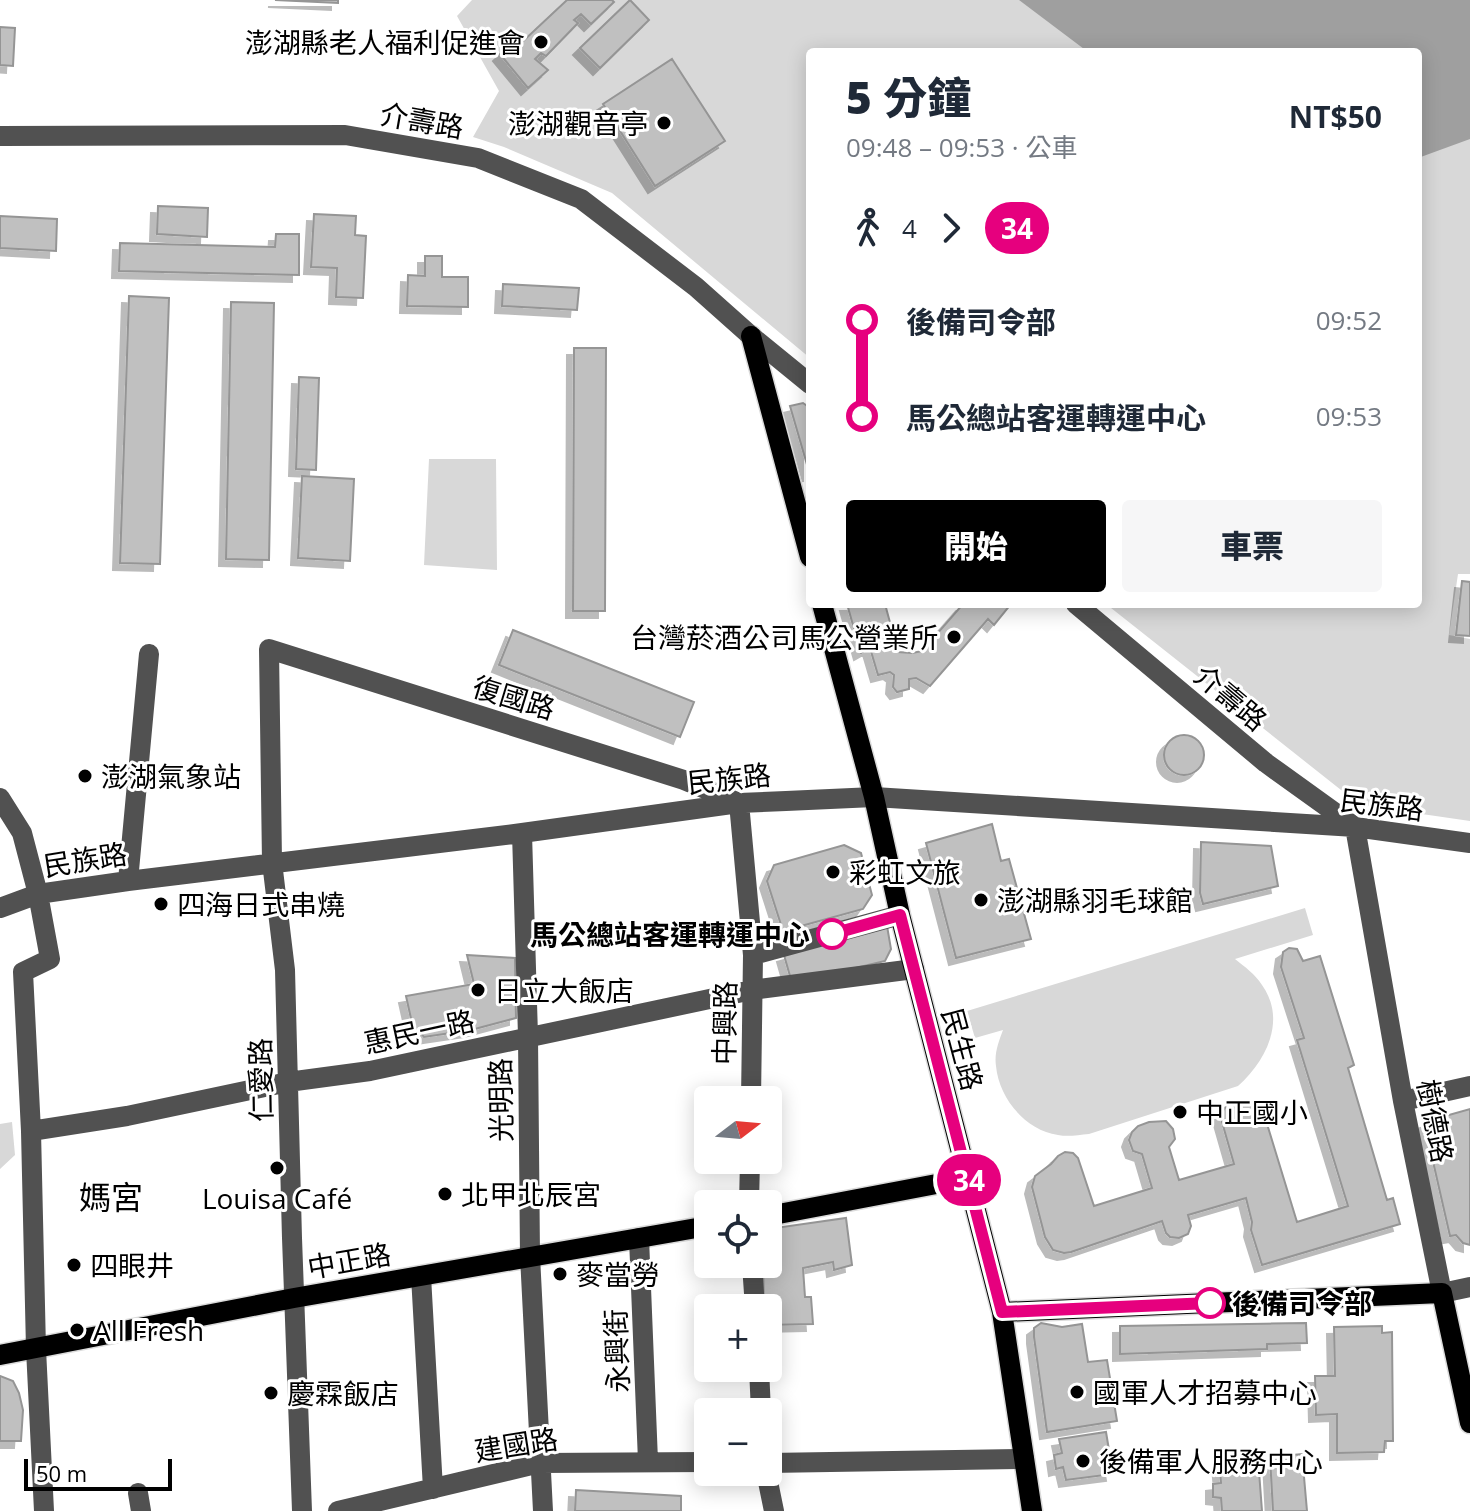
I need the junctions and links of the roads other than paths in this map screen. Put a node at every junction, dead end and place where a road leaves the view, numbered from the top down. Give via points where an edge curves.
1 (0, 136) edge
2 (751, 336) junction
3 (806, 381) edge
4 (806, 542) edge
5 (823, 608) edge
6 (1081, 608) edge
7 (269, 649) joint
8 (149, 654) dead end
9 (874, 797) junction
10 (0, 798) edge
11 (739, 803) junction
12 (1355, 827) junction
13 (522, 833) junction
14 (1470, 843) edge
15 (272, 862) junction
16 (128, 881) junction
17 (38, 894) junction
18 (0, 908) edge
19 (900, 915) junction
20 (753, 955) junction
21 (914, 969) junction
22 (752, 990) junction
23 (528, 1036) junction
24 (288, 1082) junction
25 (751, 1086) edge
26 (1470, 1086) edge
27 (1403, 1101) junction
28 (31, 1131) junction
29 (968, 1178) junction
30 (782, 1213) edge
31 (694, 1228) edge
32 (639, 1238) junction
33 (530, 1256) junction
34 (421, 1276) junction
35 (1470, 1287) edge
36 (1442, 1293) junction
37 (294, 1298) junction
38 (1002, 1312) junction
39 (36, 1349) junction
40 (0, 1355) edge
41 (1470, 1423) edge
42 (1024, 1459) junction
43 (648, 1461) junction
44 (694, 1462) edge
45 (540, 1463) junction
46 (782, 1463) edge
47 (769, 1486) edge
48 (433, 1489) junction
49 (44, 1511) edge
50 (302, 1511) edge
51 (338, 1511) edge
52 (543, 1511) edge
53 (774, 1511) edge
54 (1032, 1511) edge

1 - 2 street, 介壽路 via 345,135 478,158 581,199
2 - 3 street, 介壽路
2 - 4 main road
5 - 9 main road, 民生路
6 - 12 street, 介壽路 via 1266,763
7 - 11 street, 復國路 via 684,780
7 - 15 street, 仁愛路
8 - 16 street
9 - 11 street, 民族路
9 - 12 street, 民族路
9 - 19 main road, 民生路
10 - 17 street via 22,833
11 - 13 street, 民族路
11 - 20 street, 中興路
12 - 14 street, 民族路
12 - 27 street, 樹德路
13 - 15 street, 民族路
13 - 23 street, 光明路
15 - 16 street, 民族路
15 - 24 street, 仁愛路 via 285,970
16 - 17 street, 民族路
17 - 18 street, 民族路
17 - 28 street via 50,959 23,972
19 - 20 street
19 - 21 main road, 民生路
20 - 22 street, 中興路
21 - 22 street, 惠民一路
21 - 29 main road, 民生路
22 - 23 street, 惠民一路
22 - 25 street, 中興路
23 - 24 street, 惠民一路 via 370,1071
23 - 33 street, 光明路
24 - 28 street, 惠民一路
24 - 37 street, 仁愛路
26 - 27 street
27 - 36 street, 樹德路
28 - 39 street
29 - 30 main road
29 - 38 main road, 民生路
31 - 32 main road, 中正路
32 - 33 main road, 中正路
32 - 43 street, 永興街
33 - 34 main road, 中正路
33 - 45 street, 光明路
34 - 37 main road, 中正路
34 - 48 street
35 - 36 street
36 - 38 main road
36 - 41 main road, 樹德路
37 - 39 main road, 中正路
37 - 50 street, 仁愛路
38 - 42 main road, 民生路
39 - 40 main road, 中正路
39 - 49 street
42 - 46 street
42 - 54 main road, 民生路
43 - 44 street, 建國路
43 - 45 street, 建國路
45 - 48 street, 建國路
45 - 52 street, 光明路
47 - 53 street
48 - 51 street, 建國路

